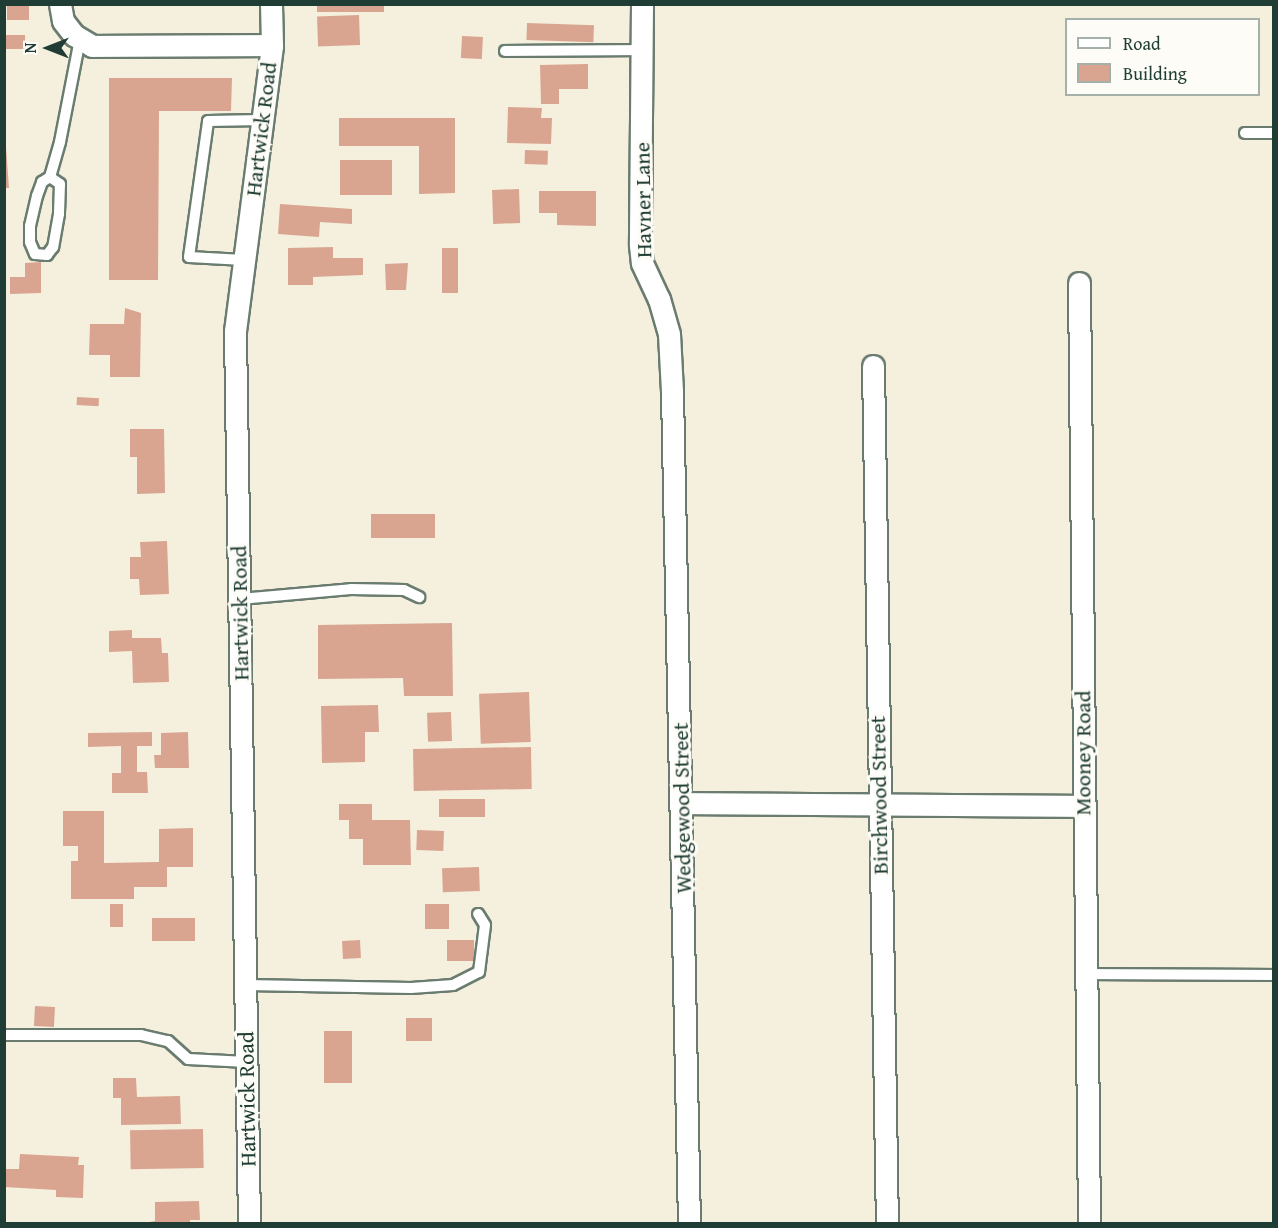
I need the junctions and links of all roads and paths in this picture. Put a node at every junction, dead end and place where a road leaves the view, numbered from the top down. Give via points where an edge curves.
1 (60, 4) edge
2 (271, 4) edge
3 (642, 4) edge
4 (80, 39) junction
5 (272, 45) junction
6 (642, 50) junction
7 (505, 51) dead end
8 (262, 120) junction
9 (1245, 133) dead end
10 (1274, 133) edge
11 (50, 177) junction
12 (244, 260) junction
13 (1079, 283) dead end
14 (873, 366) dead end
15 (672, 392) joint
16 (419, 597) dead end
17 (240, 599) junction
18 (682, 803) junction
19 (879, 804) junction
20 (1084, 806) junction
21 (478, 914) dead end
22 (1085, 974) junction
23 (1274, 975) edge
24 (246, 985) junction
25 (4, 1035) edge
26 (247, 1062) junction
27 (249, 1224) edge
28 (688, 1224) edge
29 (887, 1224) edge
30 (1089, 1224) edge

1 - 4 street via 63,21
2 - 5 street, Hartwick Road
3 - 6 street, Havner Lane
4 - 5 street via 92,46
4 - 11 lane
5 - 8 street, Hartwick Road
6 - 7 lane
6 - 15 street, Havner Lane via 640,245 642,263 659,299 669,334
8 - 12 street, Hartwick Road
8 - 12 lane via 208,121 189,257
9 - 10 lane
11 - 11 lane via 42,182 30,226 35,254 46,255 54,247 60,184
12 - 17 street, Hartwick Road via 236,331
13 - 20 street, Mooney Road
14 - 19 street, Birchwood Street
15 - 18 street, Wedgewood Street
16 - 17 lane via 404,590 351,589
17 - 24 street, Hartwick Road
18 - 19 street
18 - 28 street, Wedgewood Street
19 - 20 street
19 - 29 street, Birchwood Street
20 - 22 street, Mooney Road
21 - 24 lane via 485,925 479,972 453,985
22 - 23 lane
22 - 30 street, Mooney Road
24 - 26 street, Hartwick Road
25 - 26 lane via 141,1035 168,1041 188,1059
26 - 27 street, Hartwick Road

